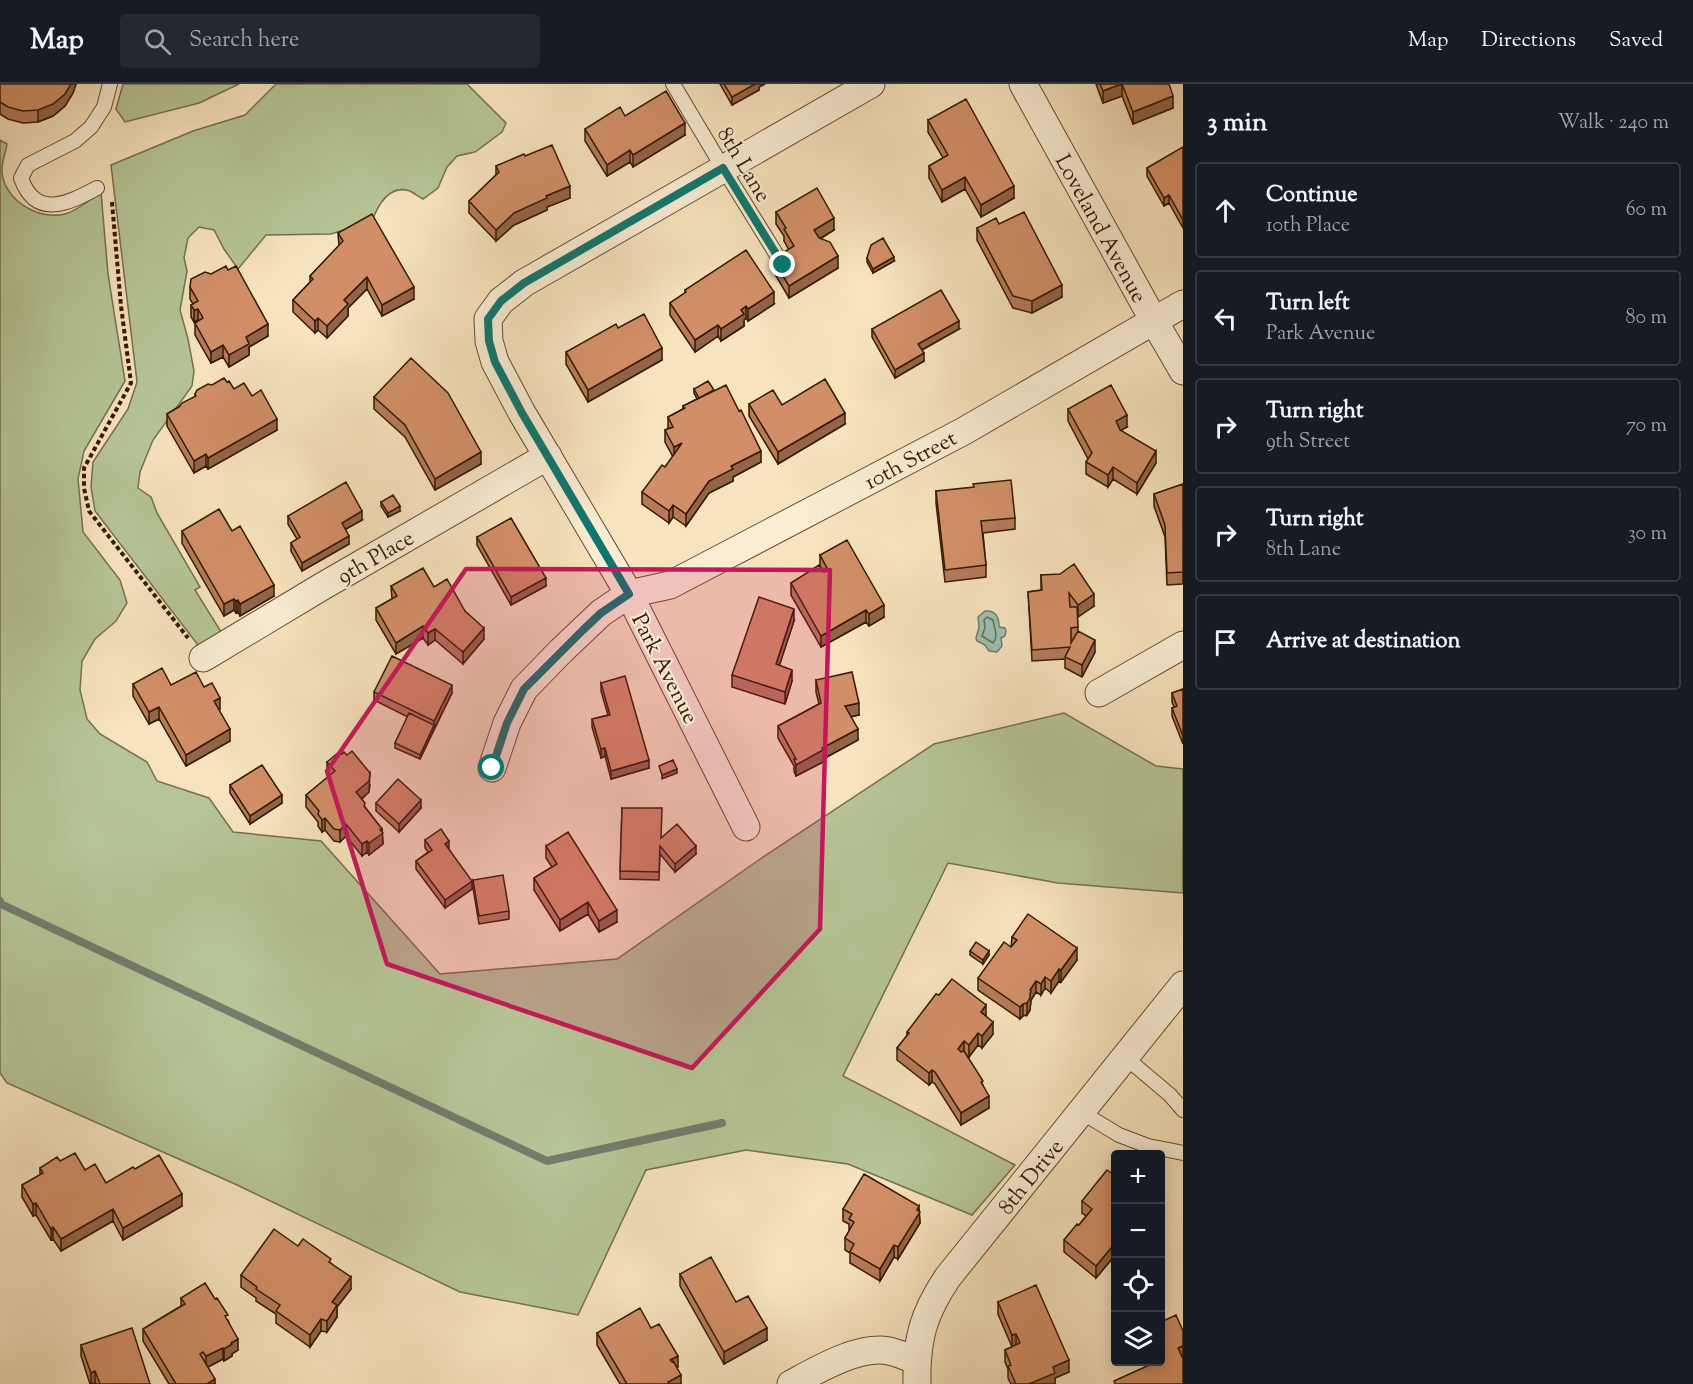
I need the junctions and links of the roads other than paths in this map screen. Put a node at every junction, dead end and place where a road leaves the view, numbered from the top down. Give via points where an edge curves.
1 (110, 84) edge
2 (673, 84) edge
3 (871, 84) edge
4 (1023, 84) edge
5 (723, 168) junction
6 (98, 188) road end
7 (783, 265) edge
8 (1183, 304) edge
9 (1154, 321) junction
10 (1183, 371) edge
11 (548, 456) junction
12 (629, 594) junction
13 (1183, 645) edge
14 (203, 658) road end
15 (1099, 693) dead end
16 (492, 768) dead end
17 (746, 827) dead end
18 (1183, 985) edge
19 (1125, 1057) junction
20 (1183, 1110) edge
21 (1081, 1112) junction
22 (1183, 1153) edge
23 (916, 1372) edge
24 (791, 1384) edge

1 - 6 lane via 104,107 91,127 75,141 28,165 21,178 26,191 51,205 70,202
2 - 5 lane, 8th Lane
3 - 5 street
4 - 9 street, Loveland Avenue
5 - 7 lane, 8th Lane
5 - 11 street, Park Avenue via 524,283 501,301 488,319 495,362
8 - 9 street, 10th Street
9 - 10 street, Loveland Avenue
9 - 12 street, 10th Street via 964,431 670,585
11 - 12 street, Park Avenue
11 - 14 street, 9th Place
12 - 16 street via 601,613 524,689
12 - 17 street, Park Avenue
13 - 15 street
18 - 19 street, 8th Drive
19 - 20 lane
19 - 21 street, 8th Drive
21 - 22 lane via 1119,1135
21 - 23 street, 8th Drive via 939,1291 925,1317
23 - 24 street via 887,1351 865,1352

